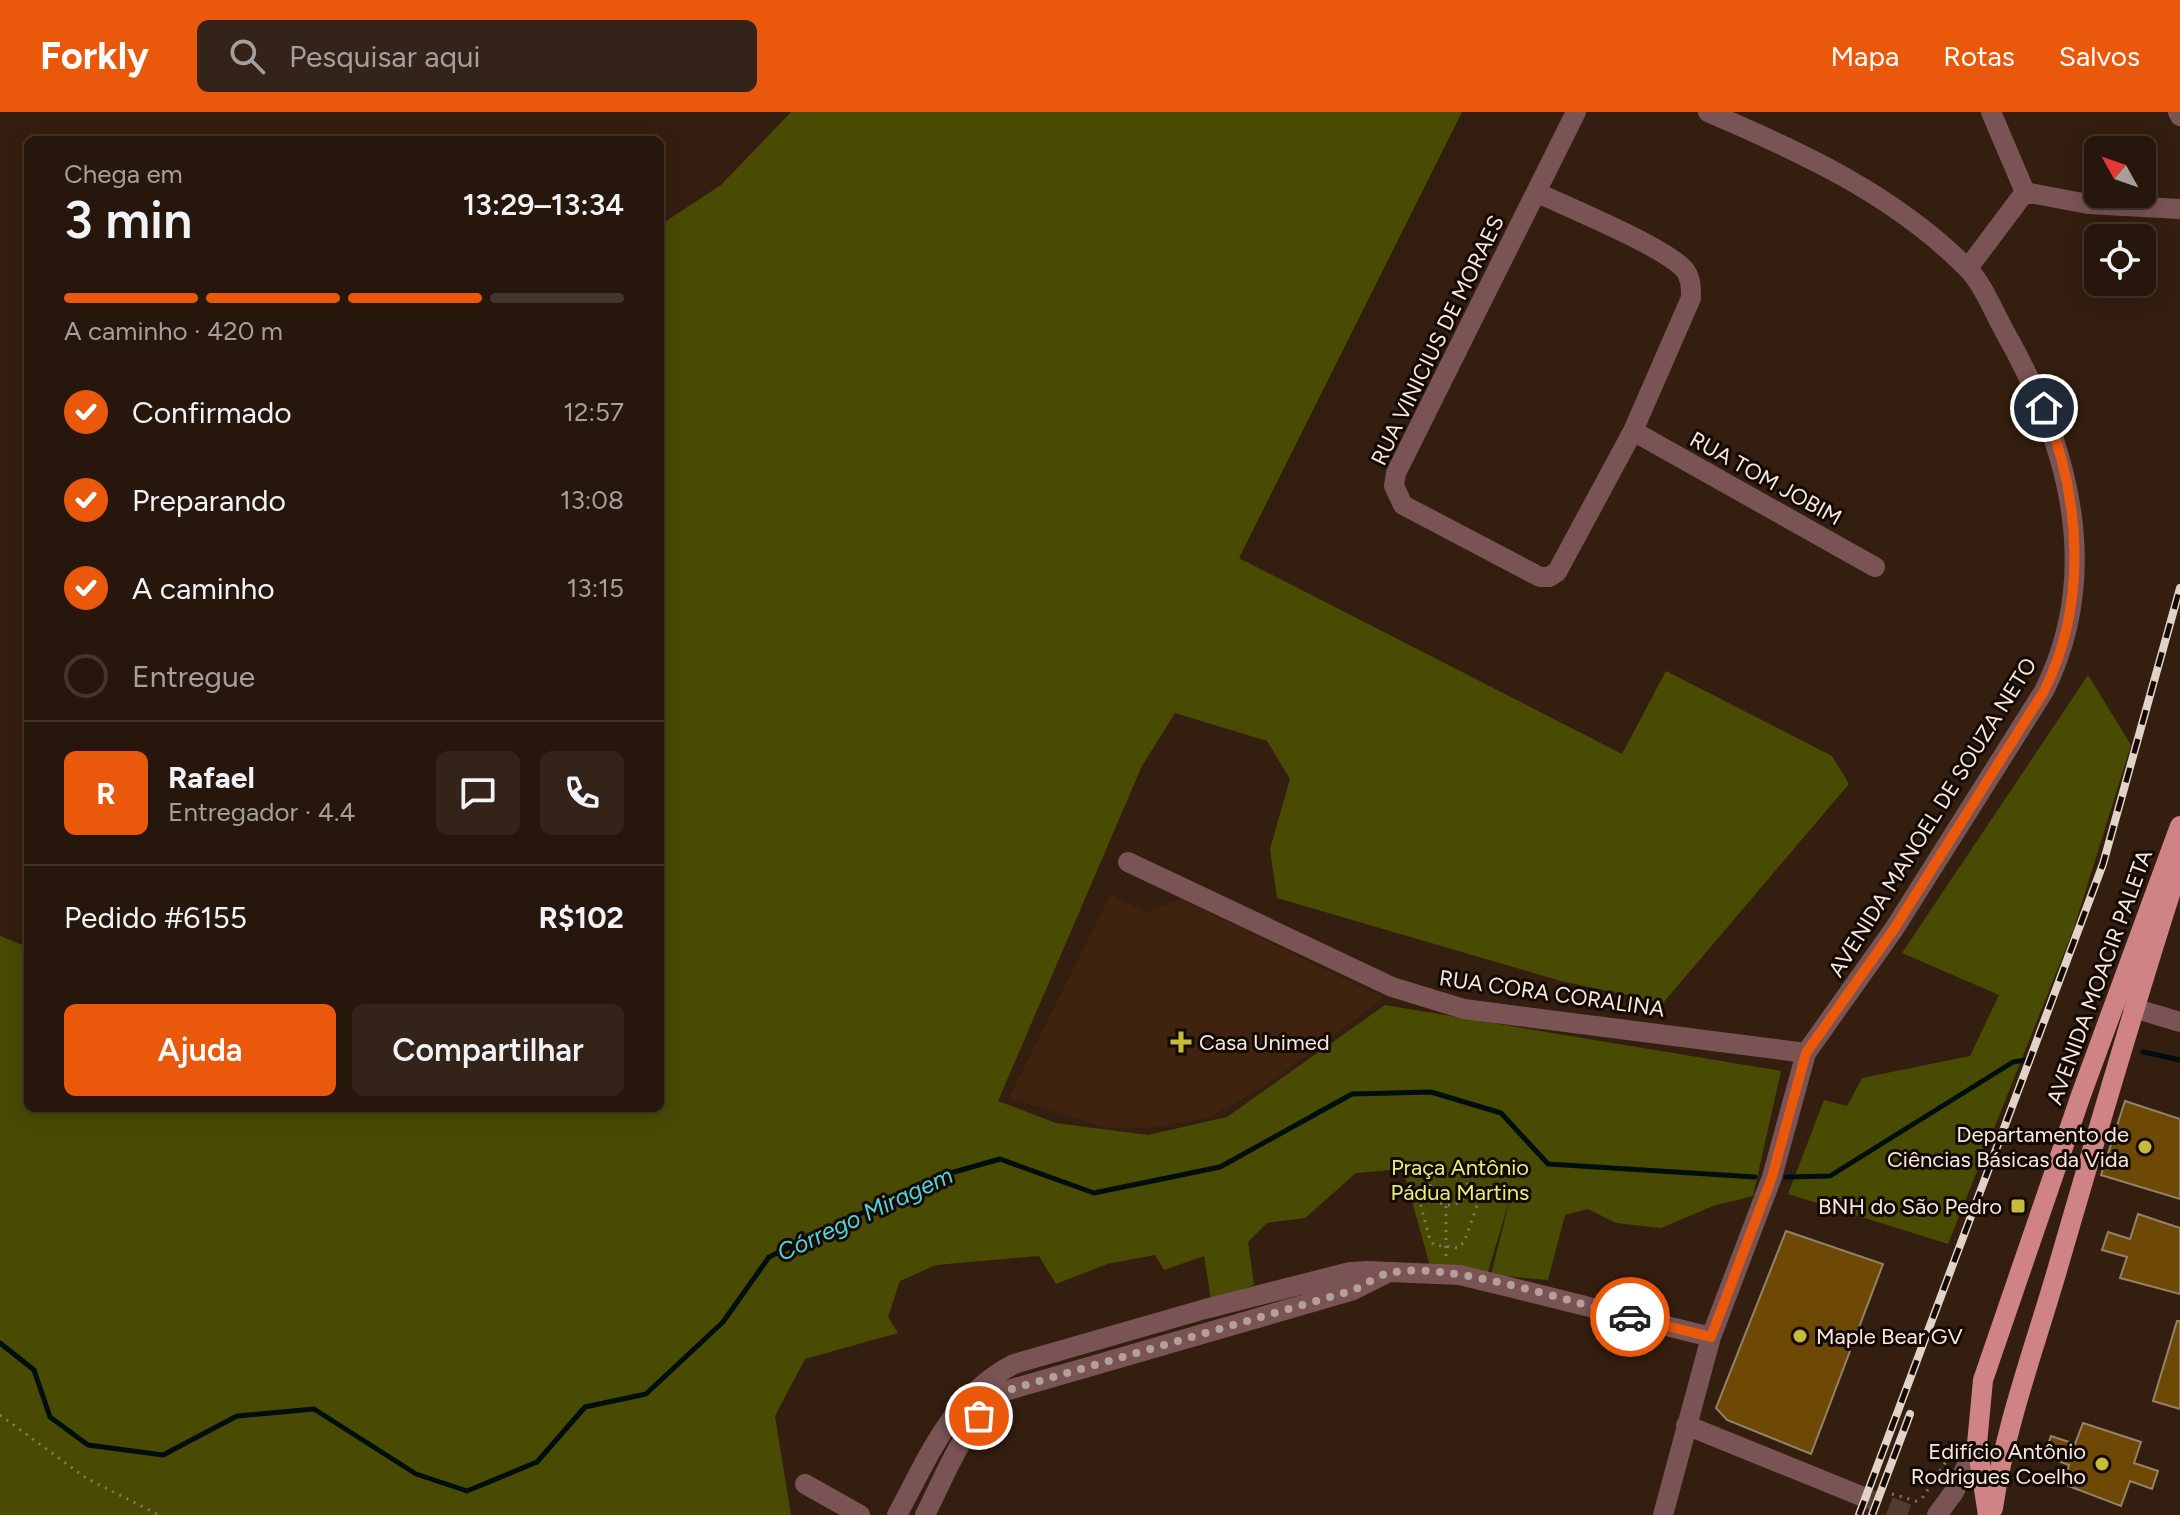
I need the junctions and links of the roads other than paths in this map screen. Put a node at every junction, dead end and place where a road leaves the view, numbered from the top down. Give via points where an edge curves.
1 (1576, 112) edge
2 (1708, 112) edge
3 (1991, 112) edge
4 (1536, 192) junction
5 (2025, 192) junction
6 (2178, 210) edge
7 (1968, 268) junction
8 (1633, 431) junction
9 (1875, 567) dead end
10 (2180, 826) edge
11 (1128, 862) dead end
12 (2180, 863) edge
13 (2133, 1008) junction
14 (2180, 1022) edge
15 (1806, 1053) junction
16 (2023, 1269) junction
17 (2055, 1276) junction
18 (1711, 1337) junction
19 (985, 1394) junction
20 (1686, 1425) junction
21 (1977, 1442) junction
22 (805, 1484) dead end
23 (1861, 1496) tunnel mouth
24 (860, 1515) edge
25 (897, 1515) edge
26 (925, 1515) edge
27 (1663, 1515) edge
28 (1937, 1515) edge
29 (1990, 1515) edge

1 - 4 street, RUA VINICIUS DE MORAES
2 - 7 street, AVENIDA MANOEL DE SOUZA NETO via 1830,167 1871,192
3 - 5 street
4 - 8 street, RUA VINICIUS DE MORAES via 1662,253 1686,271 1691,298
4 - 8 street, RUA VINICIUS DE MORAES via 1396,473 1396,497 1540,577 1549,577 1557,572
5 - 6 street via 2088,204
5 - 7 street
7 - 15 street, AVENIDA MANOEL DE SOUZA NETO via 2036,387 2061,455 2075,589 2069,626 2044,691 1894,929
8 - 9 street, RUA TOM JOBIM
10 - 16 main road, AVENIDA MOACIR PALETA
11 - 15 street, RUA CORA CORALINA via 1392,987 1431,1000 1464,1009
12 - 13 main road, AVENIDA MOACIR PALETA
13 - 14 street
13 - 17 main road, AVENIDA MOACIR PALETA
15 - 18 street, AVENIDA MANOEL DE SOUZA NETO via 1772,1177
16 - 17 main road
16 - 21 main road, AVENIDA MOACIR PALETA via 1983,1380
17 - 29 main road, AVENIDA MOACIR PALETA via 2000,1462
18 - 19 street via 1446,1273 1387,1273 1351,1291
18 - 20 street, AVENIDA MANOEL DE SOUZA NETO
19 - 25 street via 945,1425
19 - 26 street
20 - 23 street
20 - 27 street, AVENIDA MANOEL DE SOUZA NETO
21 - 28 street
21 - 29 main road, AVENIDA MOACIR PALETA
22 - 24 street

